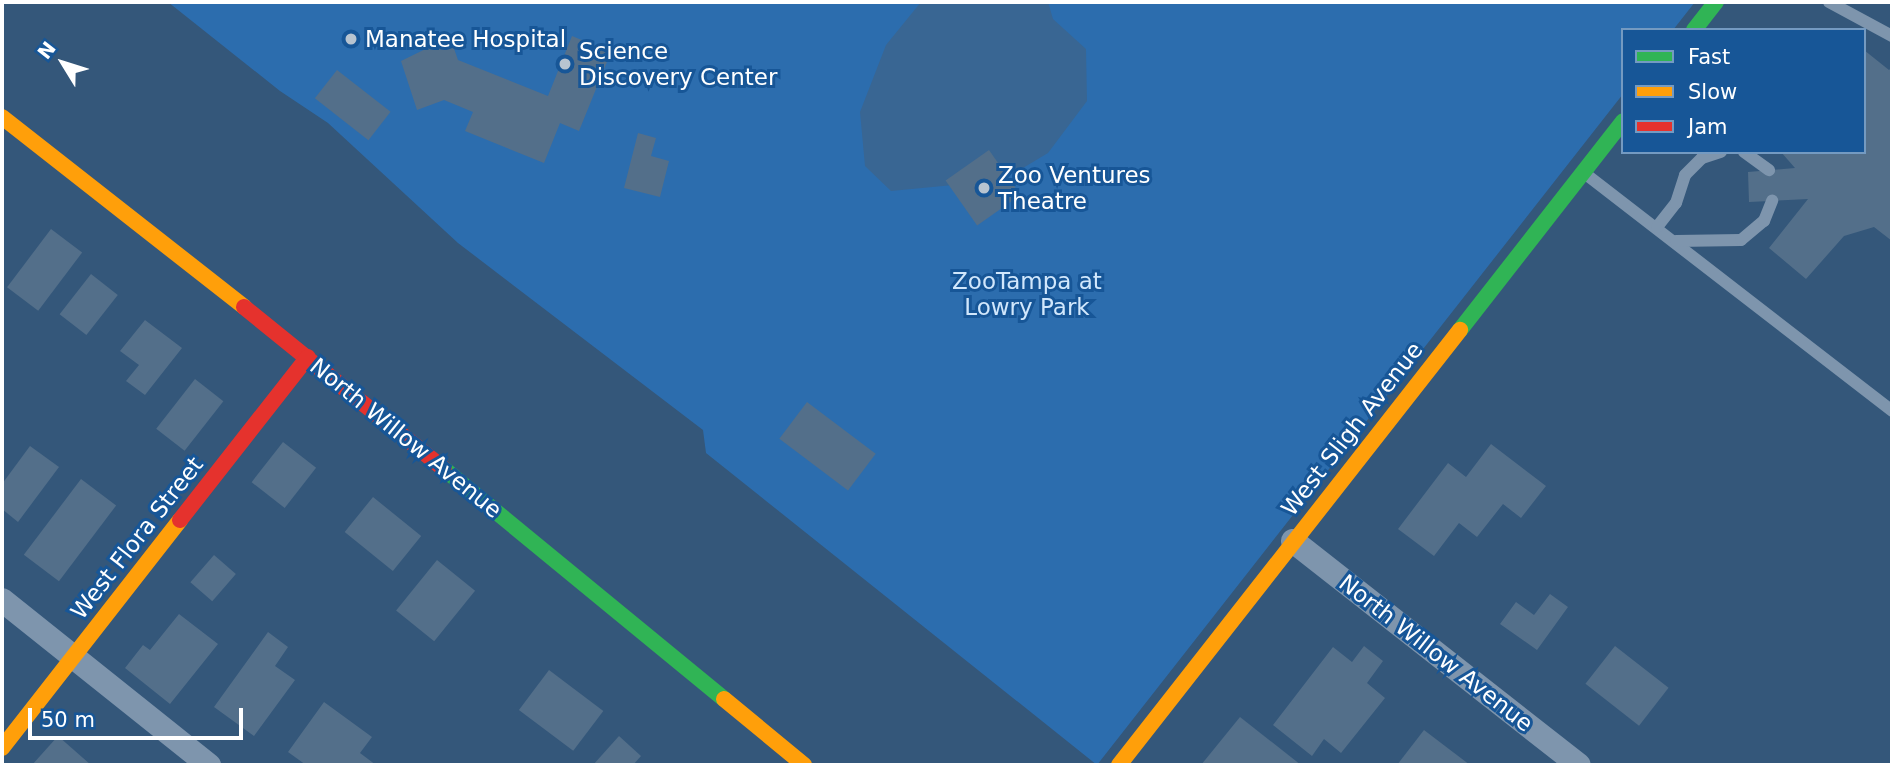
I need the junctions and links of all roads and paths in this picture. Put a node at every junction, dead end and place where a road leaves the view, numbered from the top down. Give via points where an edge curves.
1 (1716, 2) edge
2 (1829, 2) edge
3 (1696, 28) edge
4 (1892, 36) edge
5 (2, 117) edge
6 (1621, 124) edge
7 (1715, 154) edge
8 (1747, 154) edge
9 (1769, 170) dead end
10 (1583, 171) junction
11 (1772, 201) dead end
12 (1657, 227) junction
13 (1676, 241) junction
14 (308, 357) junction
15 (1892, 411) edge
16 (1293, 541) junction
17 (2, 600) edge
18 (73, 657) junction
19 (2, 748) edge
20 (1124, 763) edge
21 (209, 765) edge
22 (804, 765) edge
23 (1579, 765) edge

1 - 3 street
2 - 4 lane
5 - 14 street, North Willow Avenue
6 - 10 street, West Sligh Avenue
7 - 12 lane via 1702,158 1685,175 1676,203
8 - 9 lane
10 - 12 lane
10 - 16 street, West Sligh Avenue
11 - 13 lane via 1764,221 1741,240
12 - 13 lane
13 - 15 lane
14 - 18 street, West Flora Street
14 - 22 street, North Willow Avenue
16 - 20 street, West Sligh Avenue
16 - 23 street, North Willow Avenue
17 - 18 street
18 - 19 street, West Flora Street
18 - 21 street

